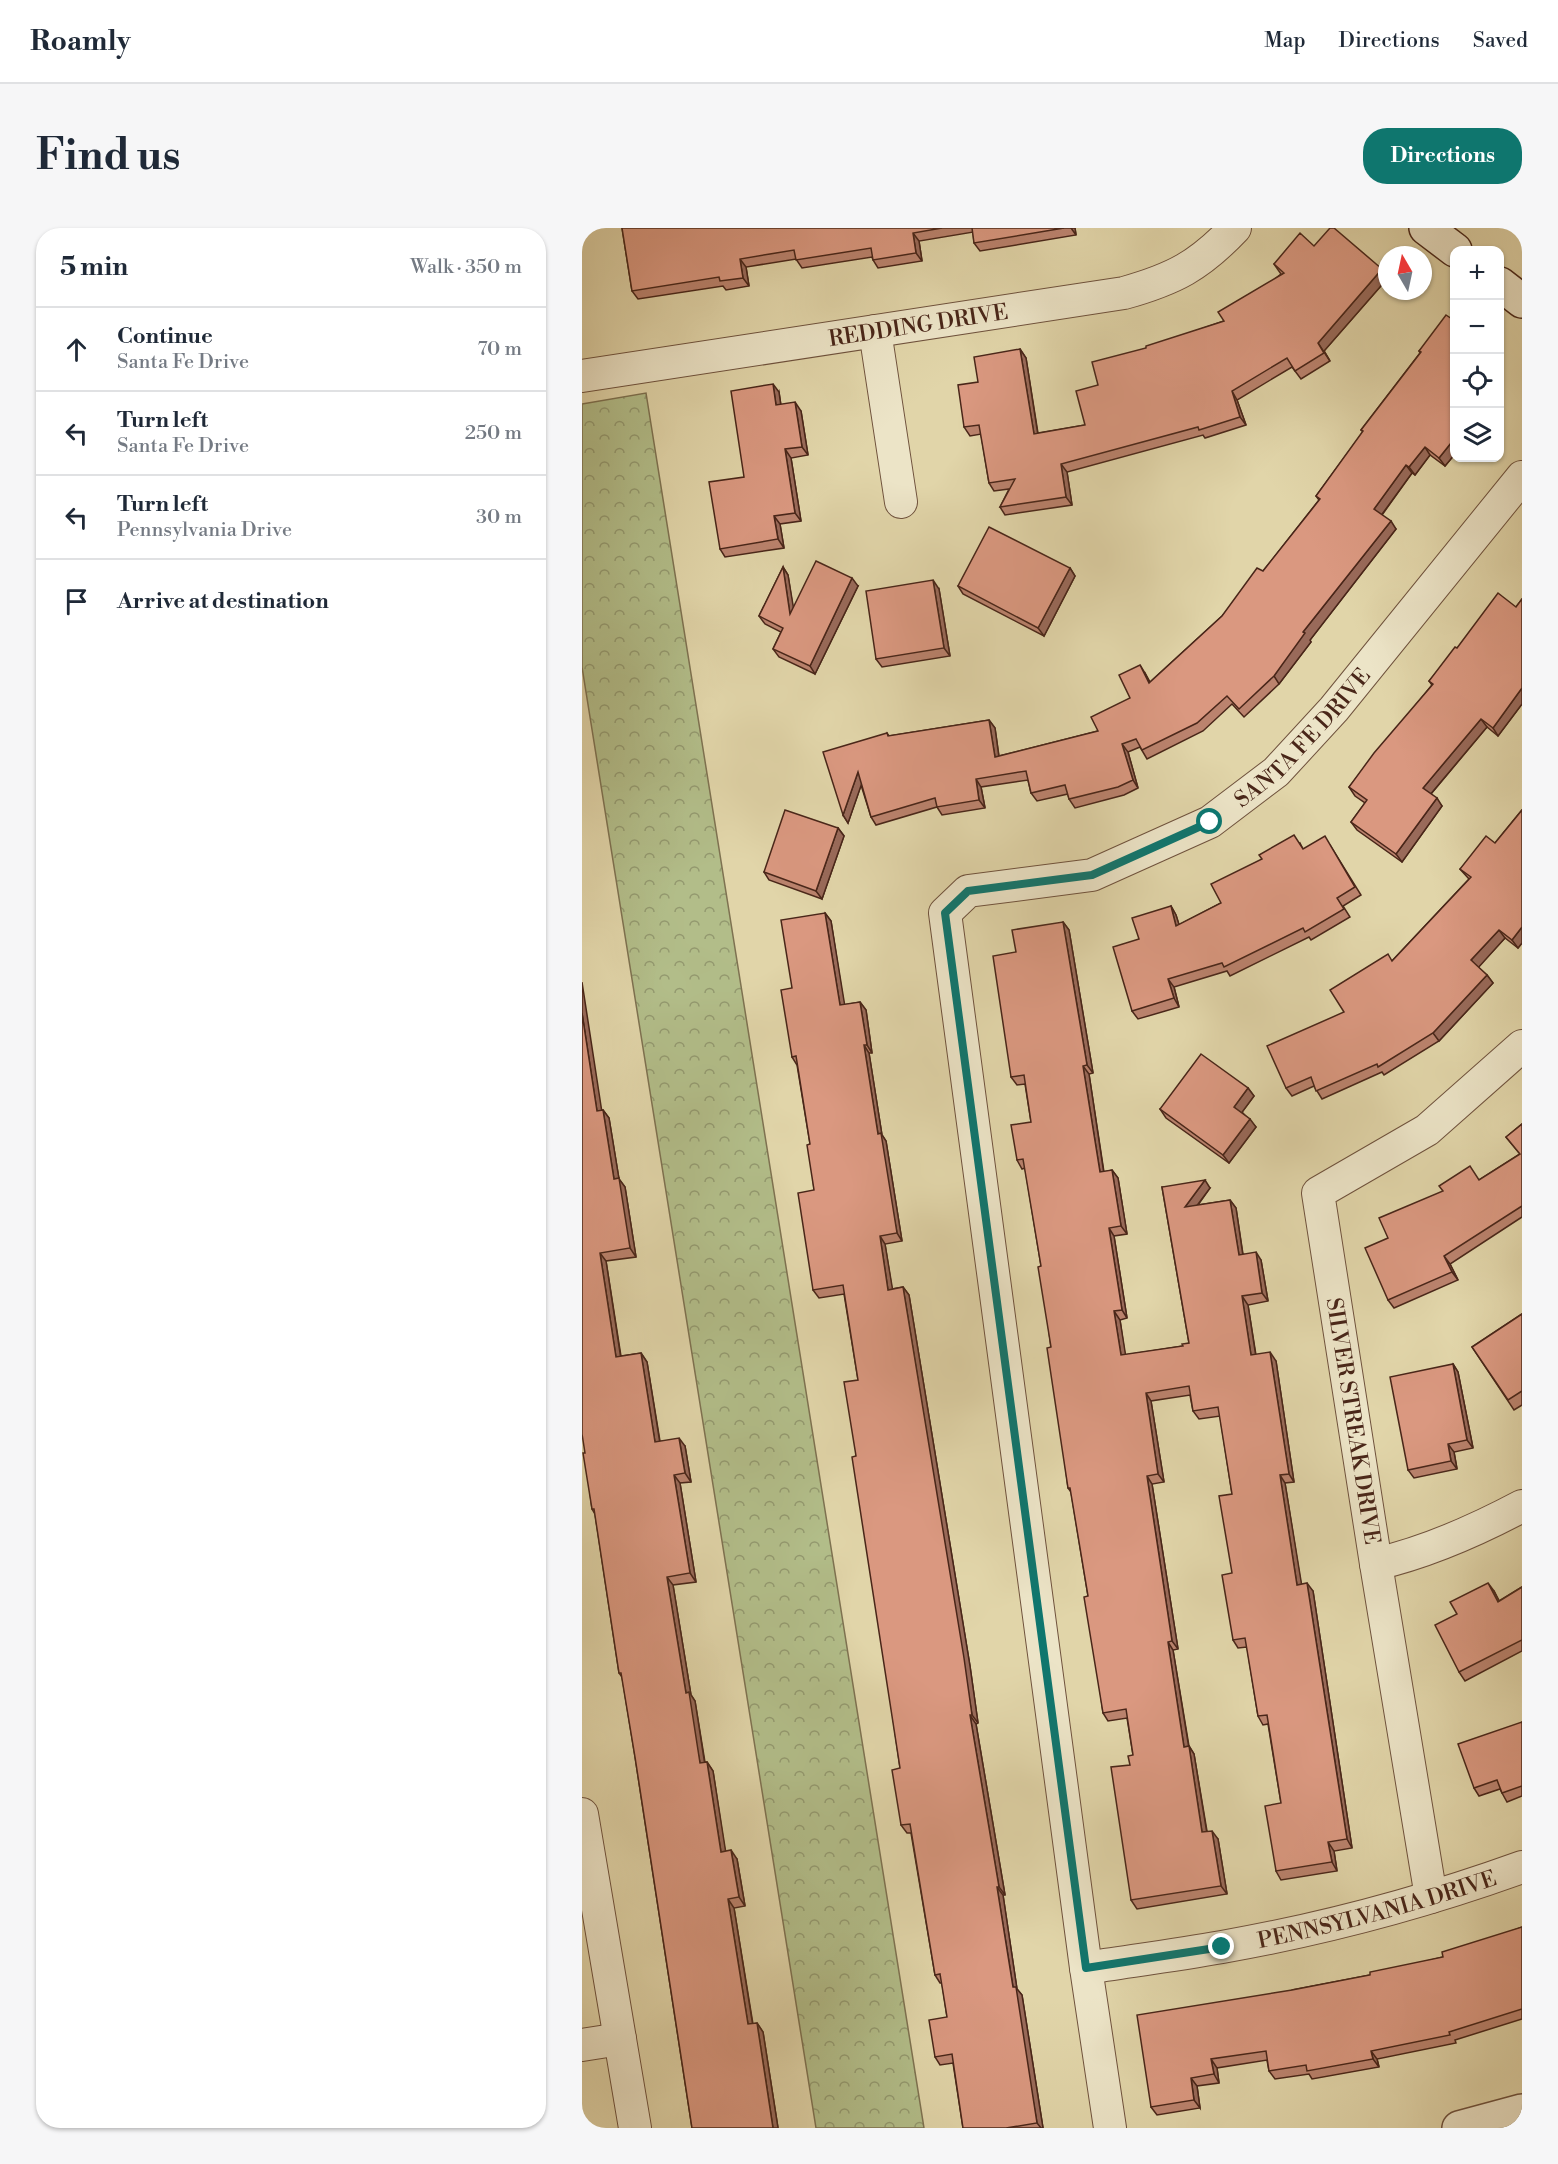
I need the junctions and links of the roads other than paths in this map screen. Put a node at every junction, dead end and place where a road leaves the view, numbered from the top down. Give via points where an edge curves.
1 (1235, 228) edge
2 (1426, 228) edge
3 (1450, 246) edge
4 (1504, 287) edge
5 (1522, 301) edge
6 (875, 331) junction
7 (582, 376) edge
8 (1522, 477) edge
9 (900, 502) dead end
10 (1522, 1046) edge
11 (1522, 1506) edge
12 (1376, 1564) junction
13 (582, 1814) edge
14 (1522, 1867) edge
15 (1431, 1897) junction
16 (1086, 1968) junction
17 (620, 2040) junction
18 (582, 2045) edge
19 (1522, 2111) edge
20 (635, 2128) edge
21 (1110, 2128) edge
22 (1459, 2128) edge

1 - 6 street, REDDING DRIVE via 1208,254 1171,279 1136,290
2 - 3 main road
4 - 5 main road
6 - 7 street, REDDING DRIVE
6 - 9 street
8 - 16 street, SANTA FE DRIVE via 1334,709 1276,772 1210,822 1092,875 968,891 945,913
10 - 12 street, SILVER STREAK DRIVE via 1427,1130 1318,1193
11 - 12 street via 1452,1541
12 - 15 street, SILVER STREAK DRIVE
13 - 17 street
14 - 15 street, PENNSYLVANIA DRIVE
15 - 16 street, PENNSYLVANIA DRIVE via 1245,1943
16 - 21 street, SANTA FE DRIVE
17 - 18 street
17 - 20 street
19 - 22 main road

